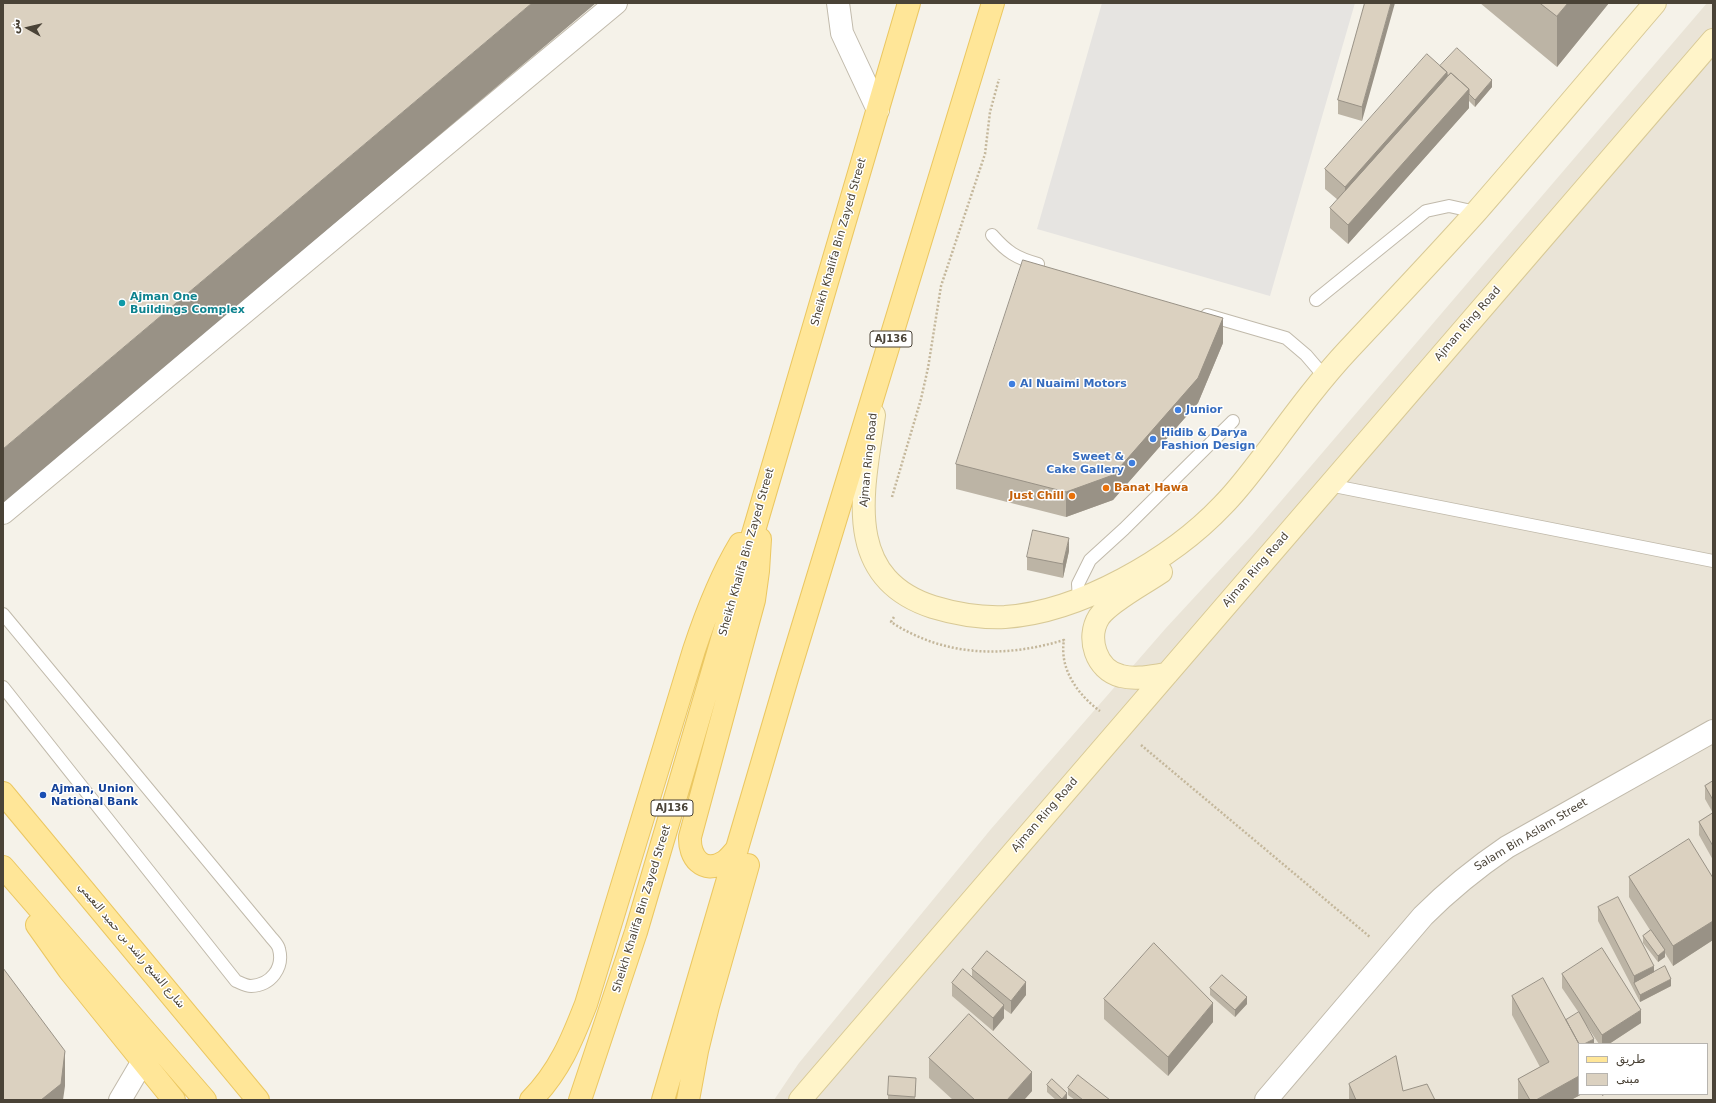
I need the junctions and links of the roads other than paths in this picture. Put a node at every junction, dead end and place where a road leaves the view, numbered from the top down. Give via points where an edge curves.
1 (616, 3) edge
2 (909, 3) edge
3 (993, 3) edge
4 (1655, 3) edge
5 (836, 5) edge
6 (1713, 40) edge
7 (878, 110) junction
8 (1476, 212) junction
9 (992, 235) dead end
10 (1051, 268) edge
11 (1316, 300) dead end
12 (1194, 311) edge
13 (879, 376) junction
14 (1324, 376) junction
15 (1233, 421) dead end
16 (1243, 483) junction
17 (1329, 485) junction
18 (3, 513) edge
19 (759, 514) junction
20 (1713, 561) edge
21 (1079, 600) junction
22 (3, 614) edge
23 (1167, 674) junction
24 (788, 675) junction
25 (3, 687) edge
26 (1713, 731) edge
27 (3, 793) edge
28 (737, 849) junction
29 (3, 868) edge
30 (143, 1061) junction
31 (231, 1066) junction
32 (120, 1100) edge
33 (174, 1100) edge
34 (205, 1100) edge
35 (258, 1100) edge
36 (274, 1100) edge
37 (531, 1100) edge
38 (580, 1100) edge
39 (663, 1100) edge
40 (688, 1100) edge
41 (800, 1100) edge
42 (1266, 1100) edge

1 - 18 street
2 - 7 main road, Sheikh Khalifa Bin Zayed Street / AJ136
3 - 13 main road, AJ136
4 - 8 main road, Ajman Ring Road
5 - 7 street via 842,33
6 - 17 main road, Ajman Ring Road
7 - 19 main road, Sheikh Khalifa Bin Zayed Street / AJ136
8 - 11 lane via 1449,206 1426,211
8 - 14 main road, Ajman Ring Road
9 - 10 lane via 1006,251 1021,259
12 - 14 lane via 1286,338 1306,355
13 - 21 main road, Ajman Ring Road via 865,480 863,523 872,555 890,582 903,593 930,606 975,616 1005,617 1033,613
13 - 24 main road, AJ136
14 - 16 main road, Ajman Ring Road
15 - 21 lane via 1090,560 1078,584
16 - 21 main road, Ajman Ring Road via 1200,527 1145,567
16 - 23 main road via 1233,503 1205,538 1189,553 1107,608 1099,617 1093,640 1095,652 1110,671 1132,678
17 - 20 lane
17 - 23 main road, Ajman Ring Road
19 - 28 main road via 758,571 754,600 690,837 692,855 698,862 707,866 725,862
19 - 37 main road via 735,553 706,614 575,1034 556,1070
19 - 38 main road, Sheikh Khalifa Bin Zayed Street / AJ136 via 636,932
22 - 25 lane via 279,947 281,962 275,975 264,984 249,986 236,981
23 - 41 main road, Ajman Ring Road
24 - 28 main road, AJ136
24 - 40 main road via 769,784 696,1051
26 - 42 street, Salam Bin Aslam Street via 1476,867 1423,916
27 - 31 main road, شارع الشيخ راشد بن حميد النعيمي
28 - 39 main road, AJ136
29 - 30 main road via 65,965
29 - 34 main road
30 - 32 street
30 - 33 main road
31 - 35 main road, شارع الشيخ راشد بن حميد النعيمي
31 - 36 main road

